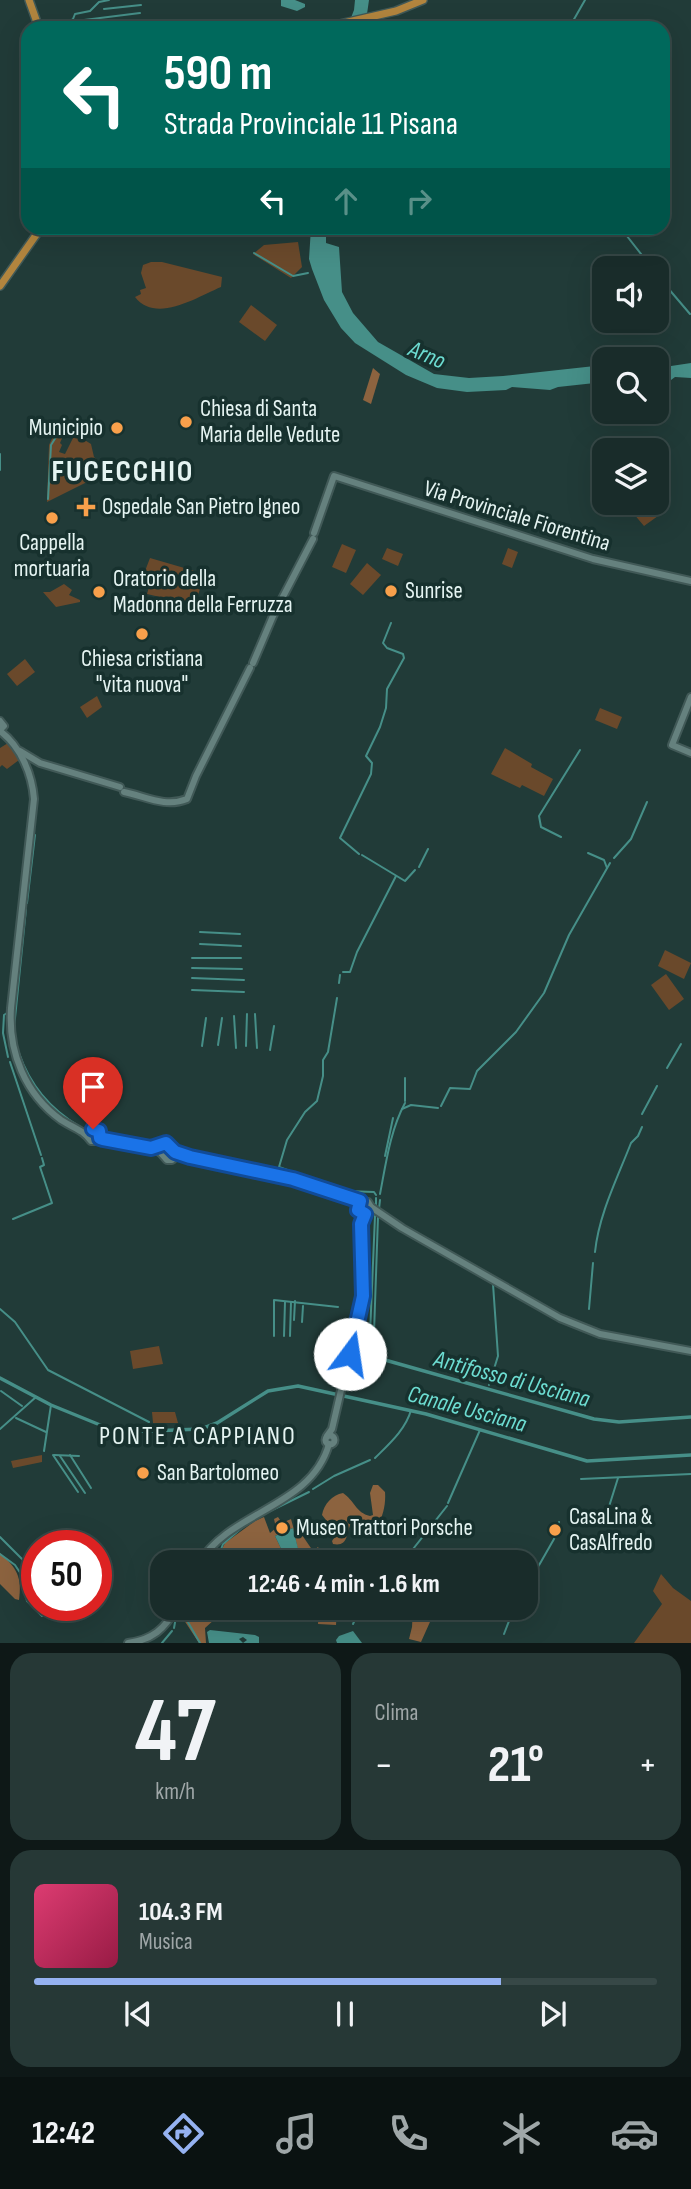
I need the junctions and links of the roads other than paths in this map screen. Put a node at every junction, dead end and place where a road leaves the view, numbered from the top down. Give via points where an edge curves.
1 (29, 0) edge
2 (423, 0) edge
3 (36, 21) edge
4 (353, 21) edge
5 (36, 235) edge
6 (0, 286) edge
7 (691, 581) edge
8 (691, 697) edge
9 (2, 729) edge
10 (12, 743) junction
11 (691, 753) edge
12 (36, 764) junction
13 (27, 767) junction
14 (31, 777) junction
15 (160, 1149) junction
16 (175, 1154) junction
17 (364, 1209) junction
18 (691, 1351) edge
19 (208, 1550) edge
20 (169, 1620) edge
21 (128, 1643) edge

1 - 3 main road
2 - 4 main road
5 - 6 main road
7 - 12 main road, Via Provinciale Fiorentina via 593,559 334,476 314,536 189,796 183,801 153,801
8 - 11 main road via 672,744
9 - 10 main road
10 - 12 main road
10 - 13 main road
12 - 13 main road
12 - 14 main road
13 - 14 main road
14 - 15 main road via 34,806 11,1008 12,1043 35,1094 62,1120 88,1133 93,1142 100,1138
15 - 16 main road via 166,1143
15 - 16 main road via 167,1160
16 - 17 main road via 293,1179
17 - 18 main road via 554,1314 602,1333
17 - 19 main road via 363,1296 331,1434 325,1440 329,1444 317,1471 304,1485 226,1533
20 - 21 main road via 156,1634

